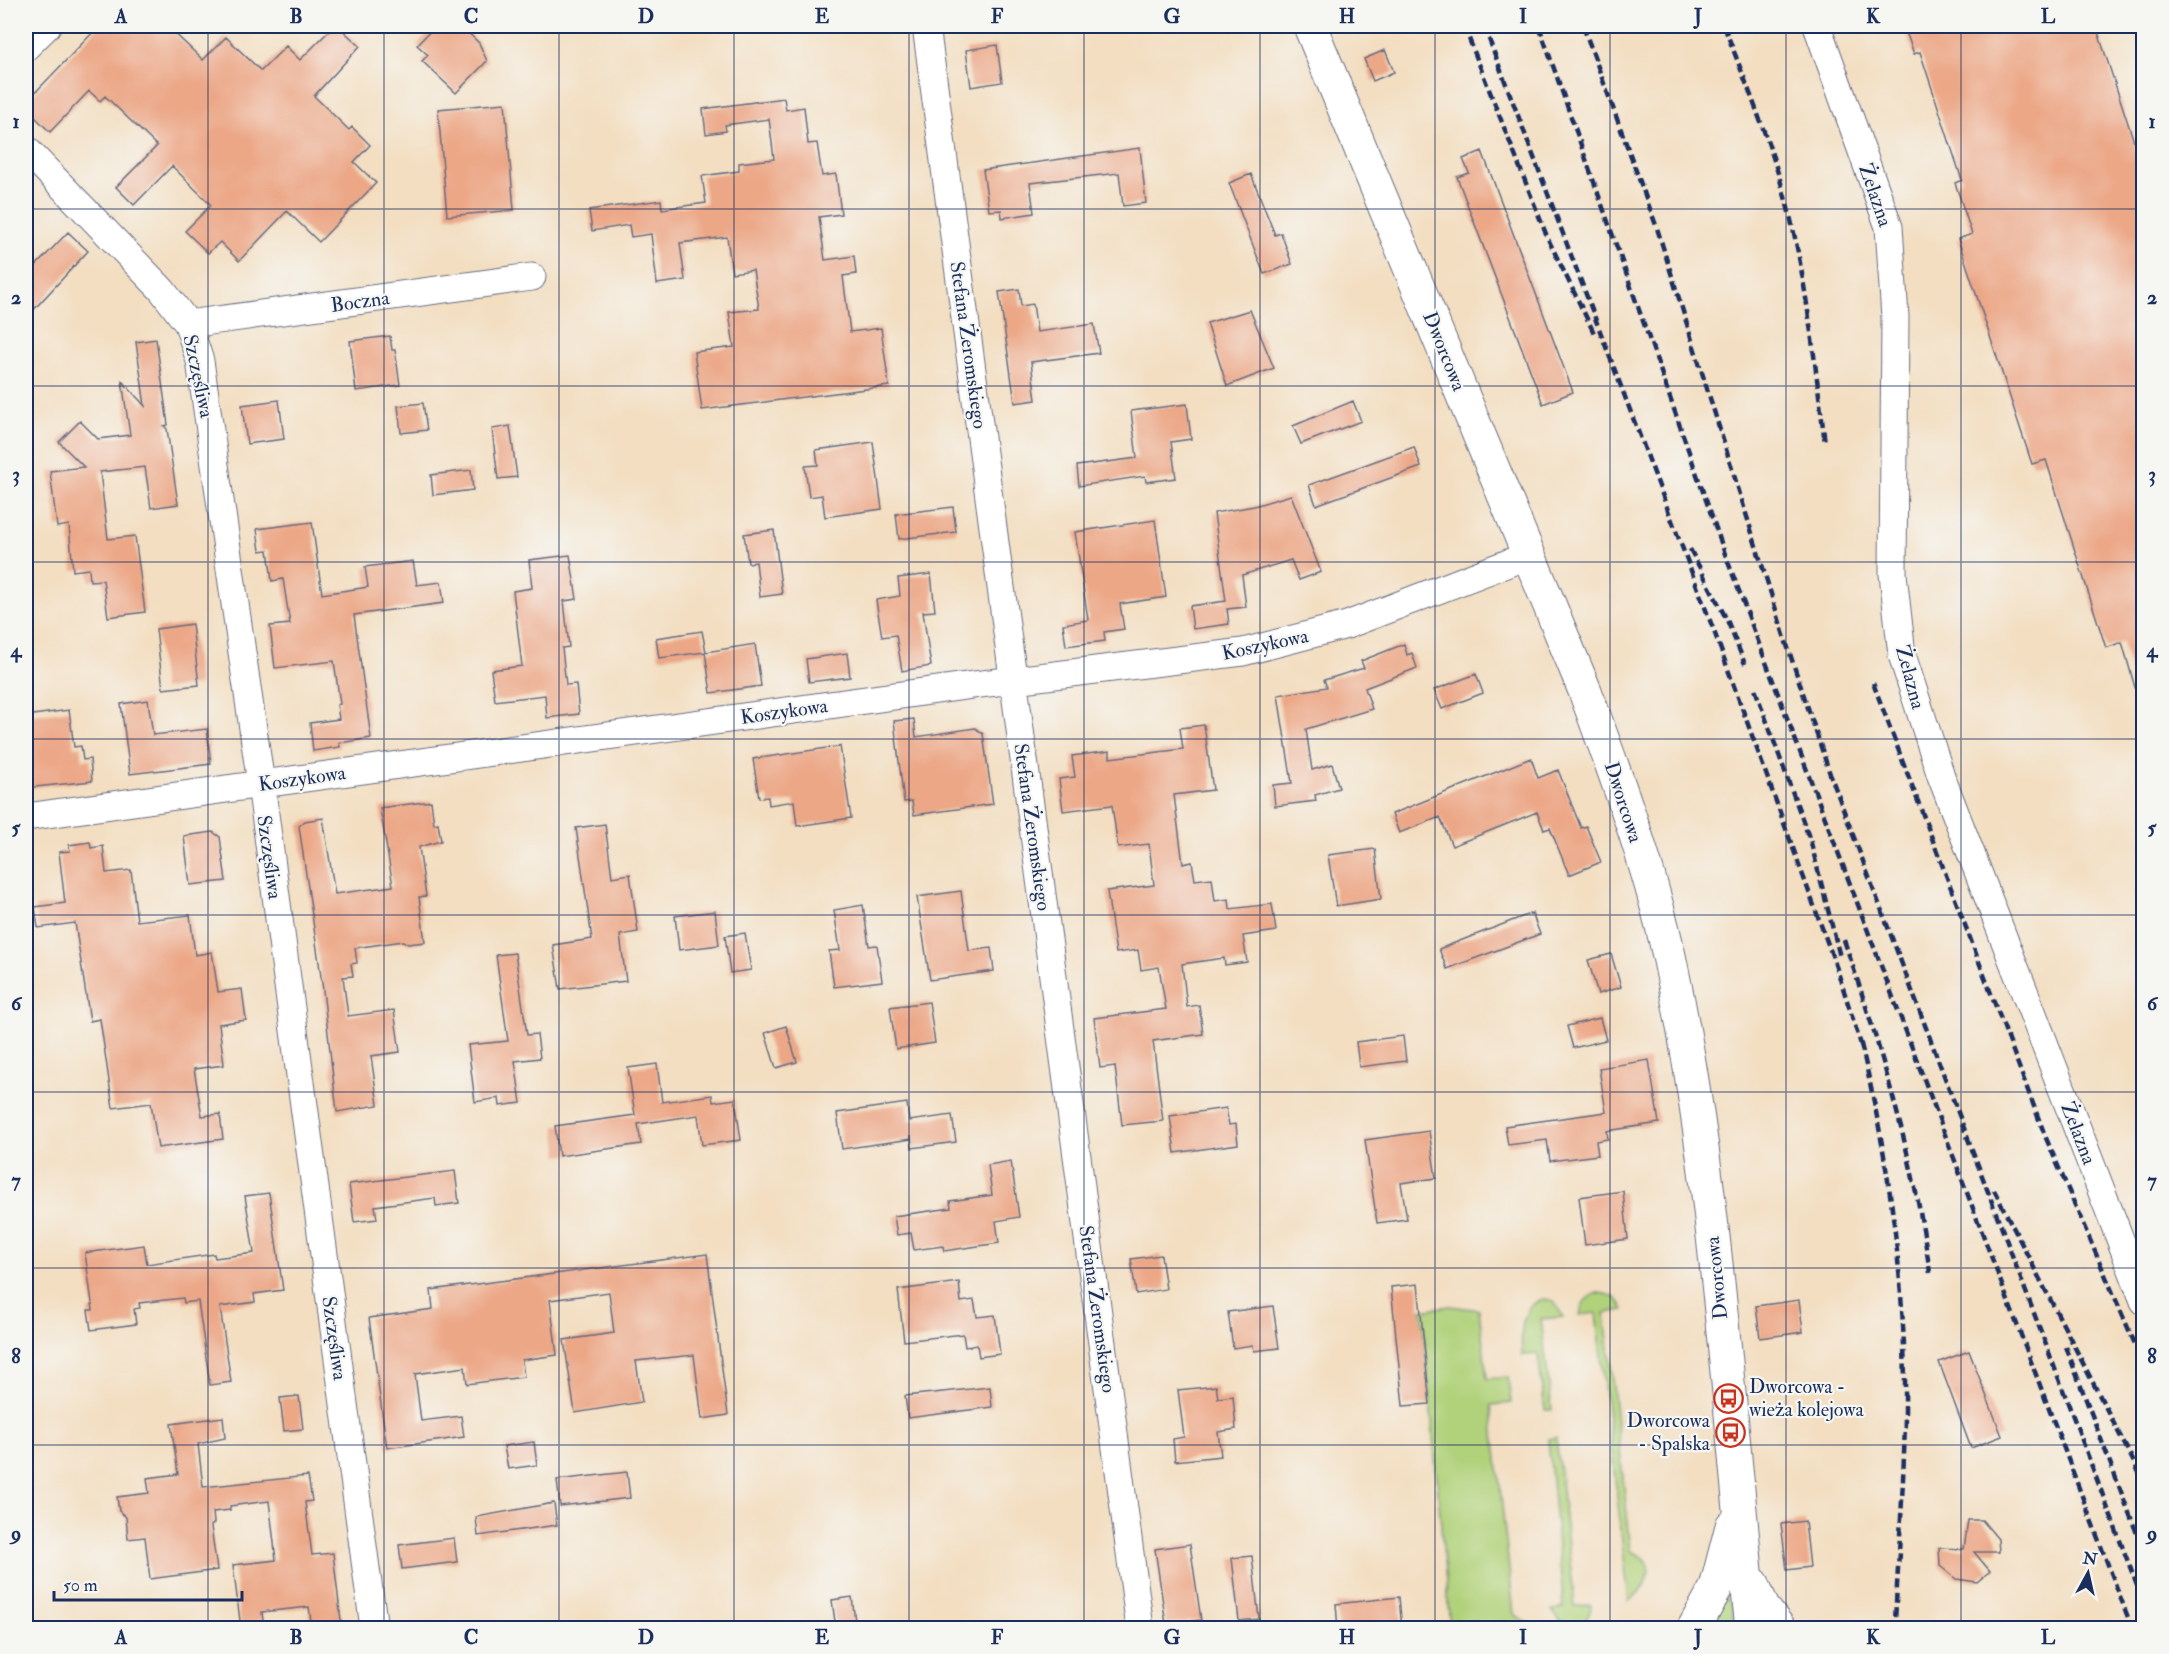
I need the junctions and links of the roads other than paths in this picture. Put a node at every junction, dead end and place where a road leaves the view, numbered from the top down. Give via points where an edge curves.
1 (47, 26) edge
2 (926, 26) edge
3 (1310, 26) edge
4 (1817, 26) edge
5 (26, 47) edge
6 (26, 149) edge
7 (532, 277) dead end
8 (188, 324) junction
9 (1529, 555) junction
10 (1014, 680) junction
11 (261, 784) junction
12 (26, 817) edge
13 (2144, 1300) edge
14 (1739, 1495) junction
15 (1745, 1565) junction
16 (374, 1629) edge
17 (1140, 1629) edge
18 (1694, 1629) edge
19 (1752, 1629) edge
20 (1779, 1629) edge

1 - 5 street
2 - 10 street, Stefana Żeromskiego
3 - 9 street, Dworcowa
4 - 13 street, Żelazna via 1889,227 1894,317 1893,574 1902,655 1941,776
6 - 8 street, Szczęśliwa via 162,290
7 - 8 street, Boczna
8 - 11 street, Szczęśliwa via 200,361
9 - 10 street, Koszykowa via 1347,625 1297,639 1243,652
9 - 14 street, Dworcowa via 1622,790 1673,972 1707,1181
10 - 11 street, Koszykowa
10 - 17 street, Stefana Żeromskiego
11 - 12 street, Koszykowa
11 - 16 street, Szczęśliwa
14 - 15 street, Dworcowa
14 - 18 street via 1716,1588
15 - 19 street, Dworcowa
15 - 20 street via 1763,1608

